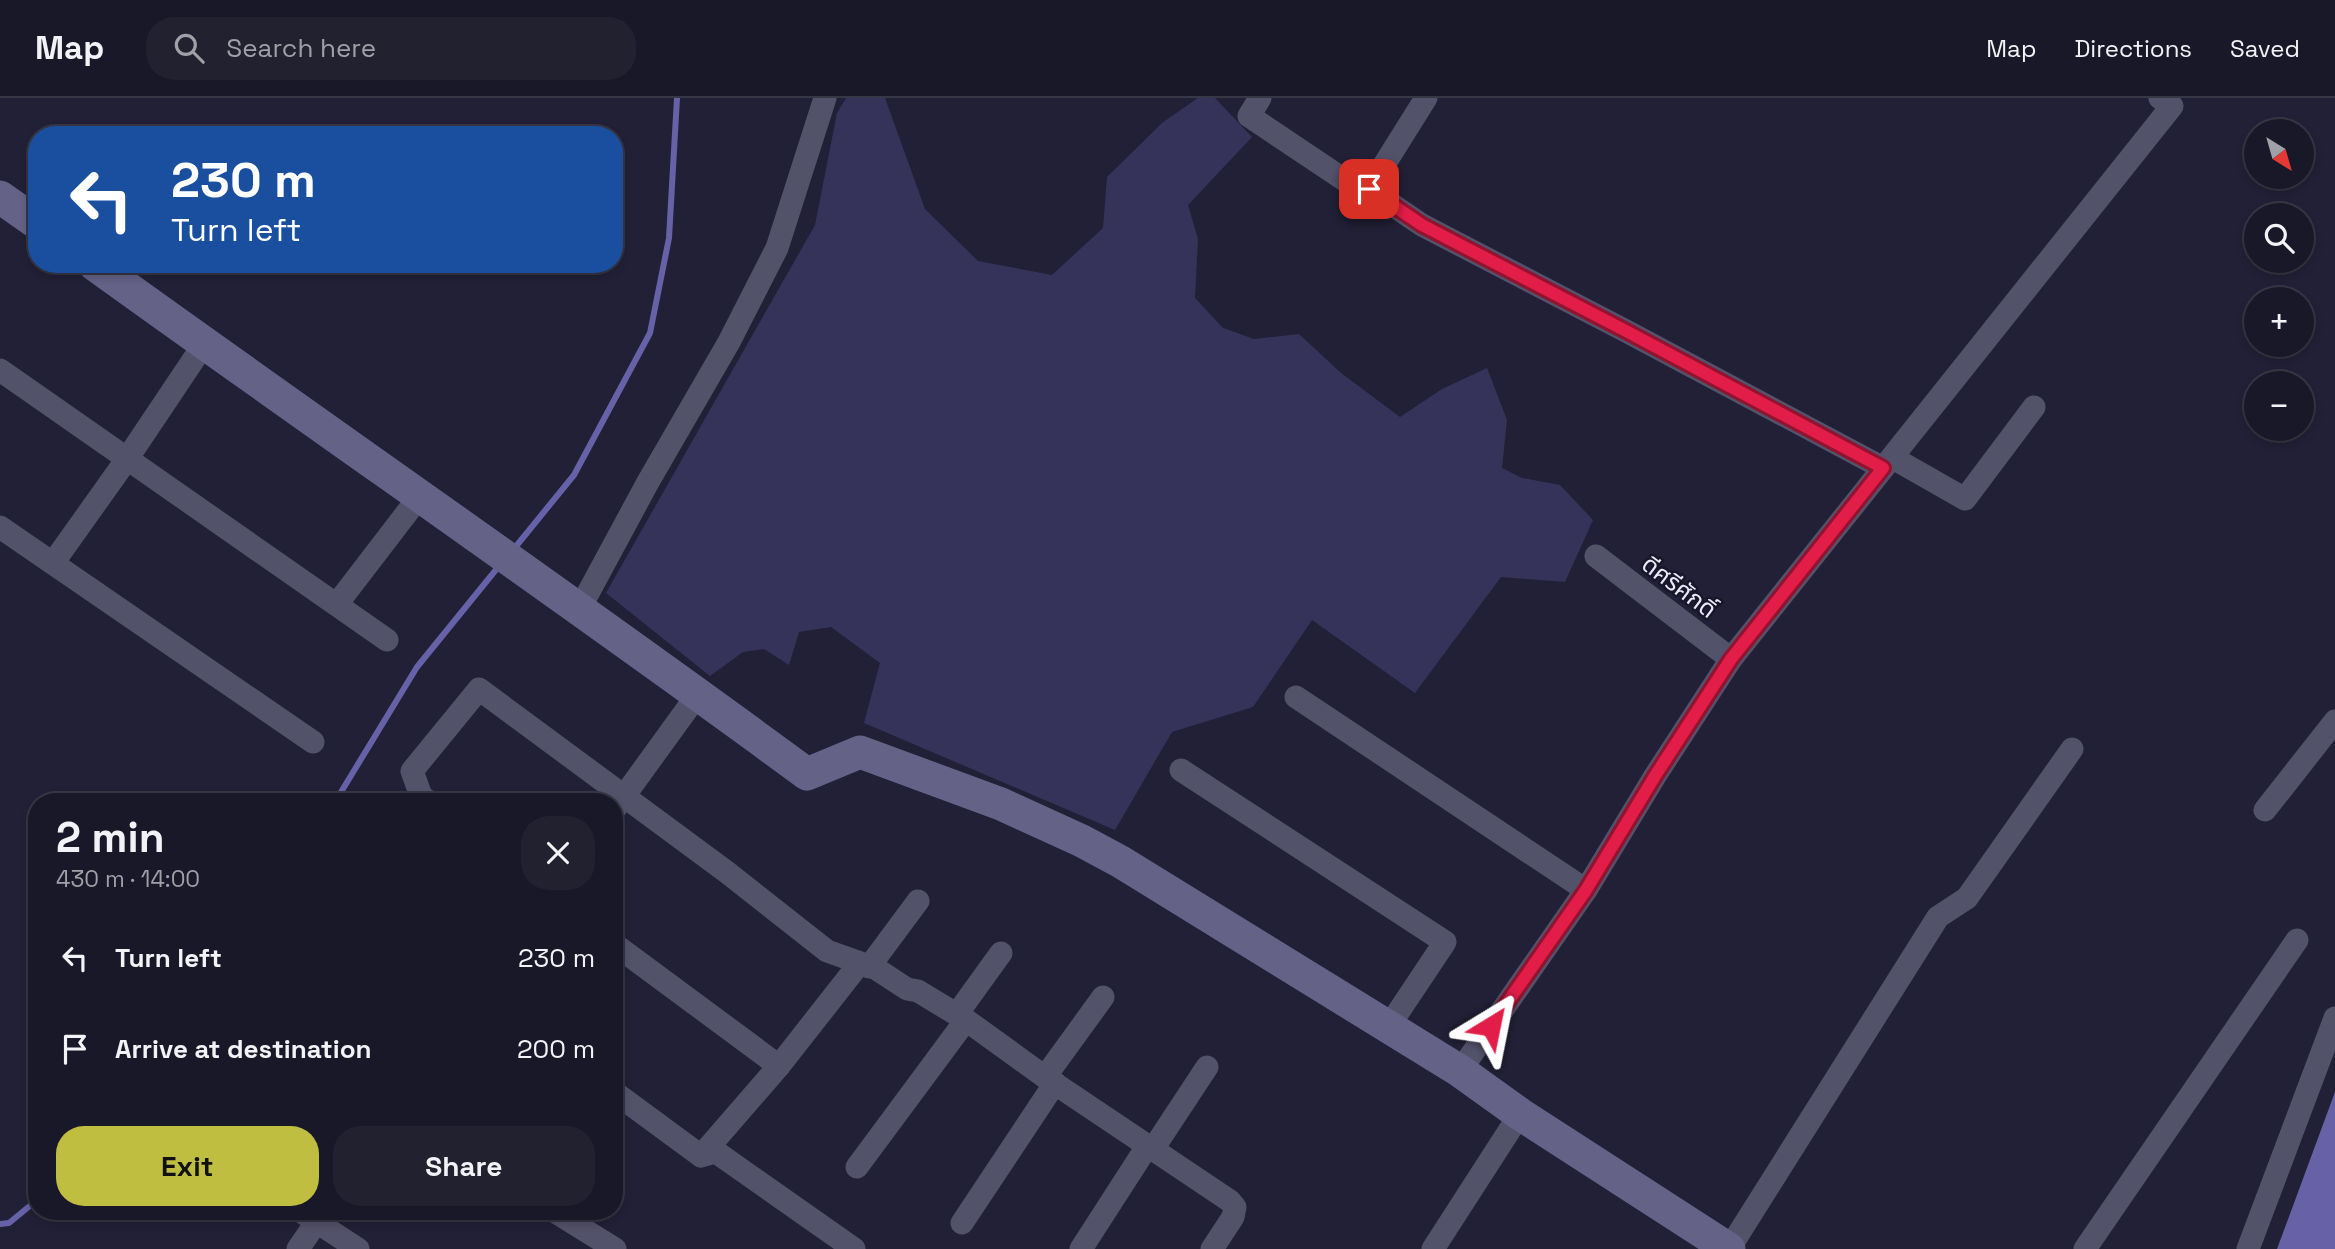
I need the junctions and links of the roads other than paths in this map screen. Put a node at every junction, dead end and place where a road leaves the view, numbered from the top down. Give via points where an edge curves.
1 (825, 98) edge
2 (1260, 98) edge
3 (1426, 98) edge
4 (2160, 98) edge
5 (1369, 189) junction
6 (0, 197) edge
7 (28, 217) edge
8 (106, 273) edge
9 (204, 344) junction
10 (0, 370) edge
11 (2034, 407) dead end
12 (127, 459) junction
13 (1888, 463) junction
14 (419, 497) junction
15 (0, 527) edge
16 (1596, 556) dead end
17 (53, 564) junction
18 (337, 604) junction
19 (580, 608) junction
20 (387, 640) dead end
21 (1731, 659) junction
22 (698, 694) junction
23 (1296, 697) dead end
24 (2335, 721) edge
25 (313, 742) dead end
26 (2072, 749) dead end
27 (1181, 770) dead end
28 (420, 793) edge
29 (607, 793) edge
30 (623, 797) edge
31 (623, 806) edge
32 (2264, 810) dead end
33 (1586, 890) junction
34 (918, 901) dead end
35 (2297, 940) dead end
36 (623, 951) edge
37 (1001, 953) dead end
38 (864, 965) junction
39 (1103, 997) dead end
40 (961, 1017) junction
41 (2335, 1018) edge
42 (1389, 1026) junction
43 (779, 1066) junction
44 (1207, 1067) dead end
45 (1460, 1071) junction
46 (1050, 1080) junction
47 (623, 1099) edge
48 (1520, 1114) junction
49 (1151, 1147) junction
50 (701, 1156) junction
51 (857, 1167) dead end
52 (311, 1220) edge
53 (320, 1220) edge
54 (568, 1220) edge
55 (962, 1223) dead end
56 (298, 1249) edge
57 (358, 1249) edge
58 (615, 1249) edge
59 (854, 1249) edge
60 (1081, 1249) edge
61 (1212, 1249) edge
62 (1433, 1249) edge
63 (1729, 1249) edge
64 (2085, 1249) edge
65 (2248, 1249) edge

1 - 19 street via 776,248 729,342
2 - 5 street via 1249,116 1349,183
3 - 5 street
4 - 13 street via 2172,106
5 - 13 street via 1422,225
6 - 7 street
8 - 9 street
9 - 12 street
9 - 14 street
10 - 12 street
11 - 13 street via 1965,499
12 - 17 street
12 - 18 street
13 - 21 street
14 - 18 street
14 - 19 street
15 - 17 street
16 - 21 street, ดีศรีศักดิ์
17 - 25 street
18 - 20 street
19 - 22 street
21 - 33 street
22 - 30 street
22 - 42 street via 807,774 860,752 1001,804 1082,841
23 - 33 street
24 - 32 street
26 - 63 street via 1967,898 1938,916
27 - 42 street via 1445,942
28 - 29 street via 412,771 479,689
31 - 38 street via 728,873 827,951
33 - 45 street
34 - 38 street
35 - 64 street
36 - 43 street
37 - 40 street
38 - 40 street
38 - 43 street
39 - 46 street
40 - 46 street
40 - 51 street
41 - 65 street
42 - 45 street
43 - 50 street
44 - 49 street
45 - 48 street
46 - 49 street
46 - 55 street
47 - 50 street
48 - 62 street
48 - 63 street
49 - 60 street
49 - 61 street via 1235,1207
50 - 59 street via 716,1152
52 - 56 street
53 - 57 street
54 - 58 street

